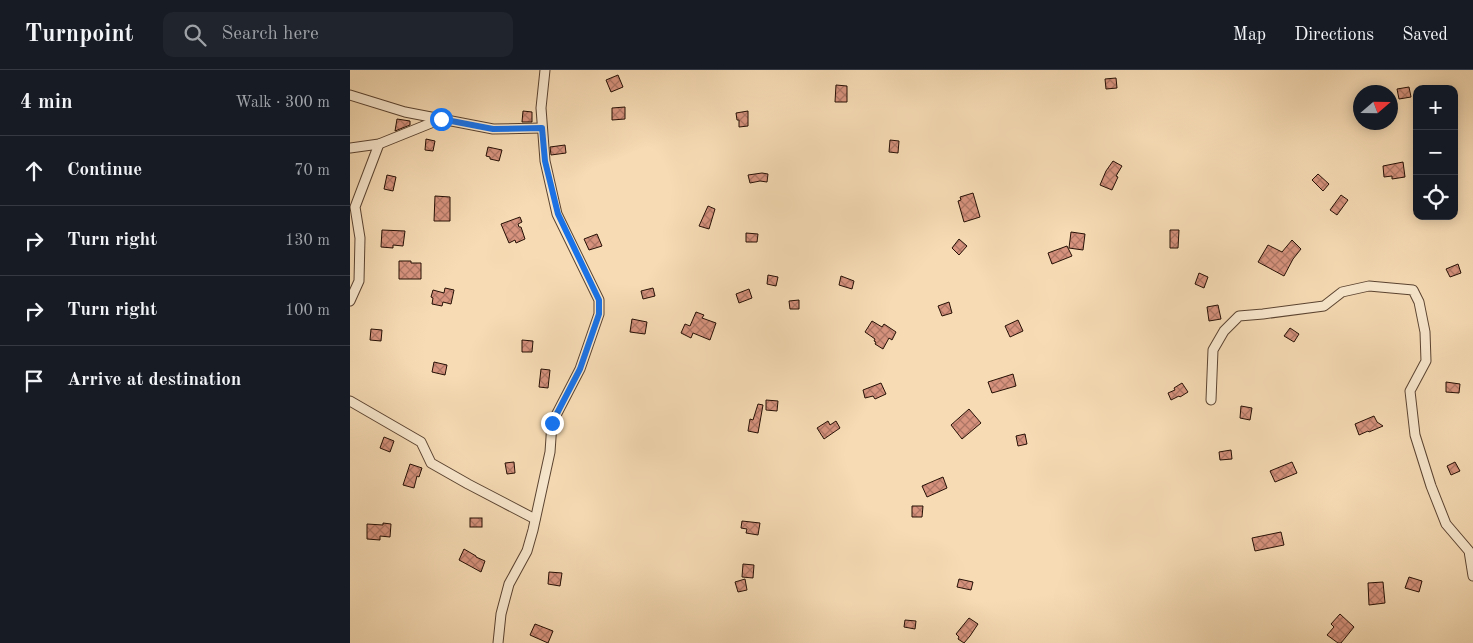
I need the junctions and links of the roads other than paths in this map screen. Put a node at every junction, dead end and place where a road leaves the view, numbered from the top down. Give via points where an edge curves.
1 (545, 70) edge
2 (350, 95) edge
3 (441, 119) junction
4 (542, 128) junction
5 (379, 144) junction
6 (350, 148) edge
7 (350, 301) edge
8 (1211, 400) dead end
9 (350, 401) edge
10 (535, 519) junction
11 (1473, 576) edge
12 (498, 643) edge

1 - 4 street
2 - 3 street
3 - 4 street via 493,129
3 - 5 street
4 - 10 street via 545,161 558,214 599,300 599,314 580,369 552,423 550,452
5 - 6 street
5 - 7 street via 355,207 360,238 359,281
8 - 11 street via 1213,350 1238,316 1324,306 1342,292 1369,286 1413,290 1425,332 1426,361 1410,391 1416,435 1446,524 1469,551
9 - 10 street via 421,442 430,463
10 - 12 street via 527,551 509,584

